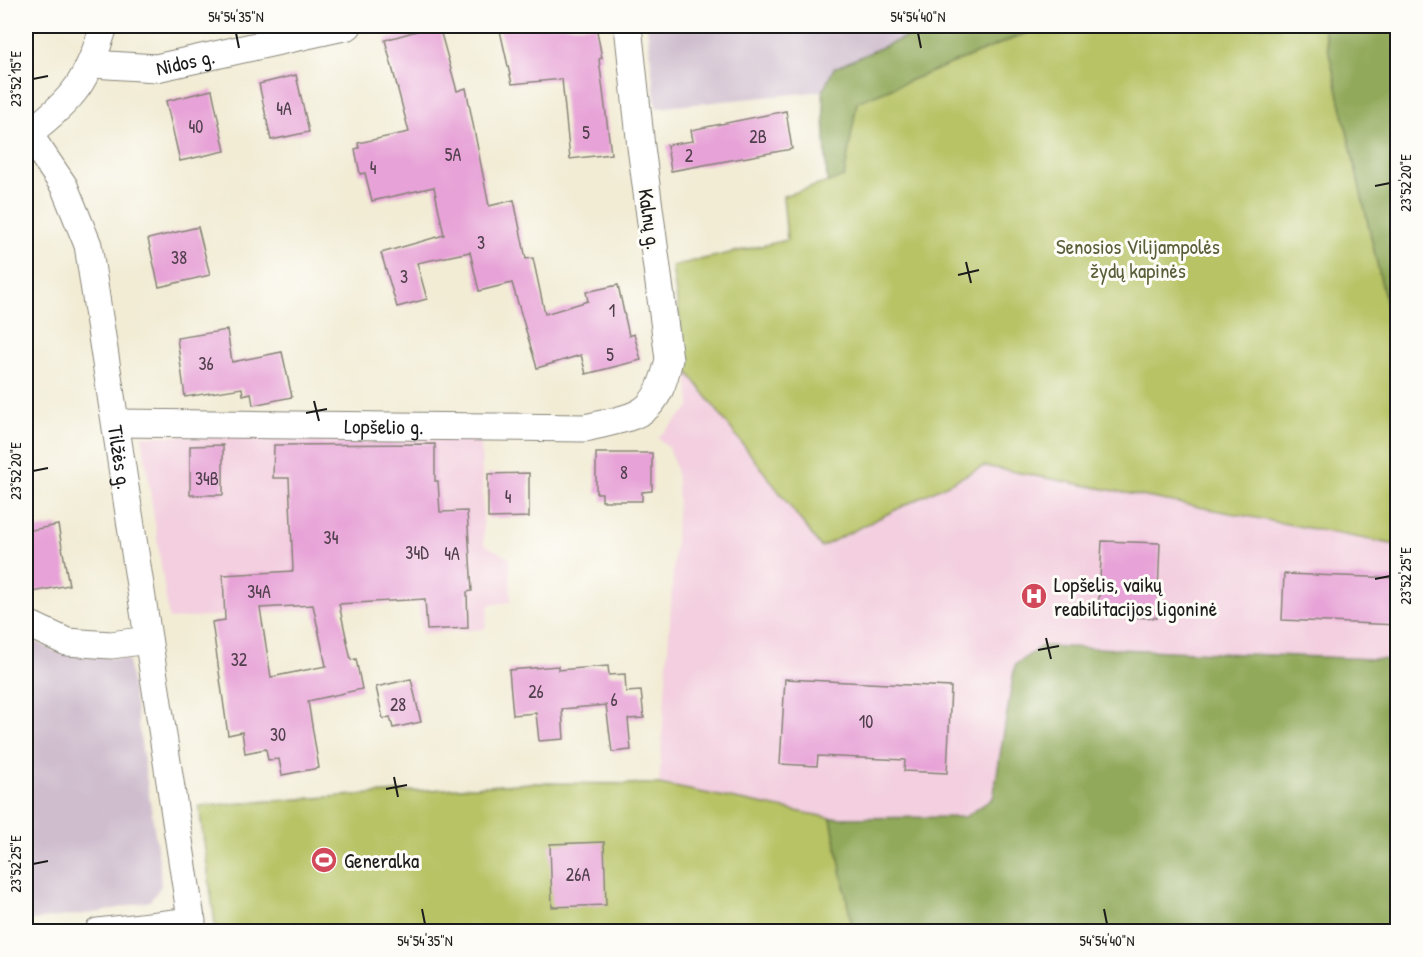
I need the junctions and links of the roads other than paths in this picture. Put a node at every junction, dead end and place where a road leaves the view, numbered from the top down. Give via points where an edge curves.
1 (104, 26) edge
2 (348, 26) edge
3 (628, 26) edge
4 (92, 64) junction
5 (27, 131) edge
6 (649, 408) joint
7 (116, 423) junction
8 (26, 624) edge
9 (148, 640) junction
10 (192, 926) edge
11 (98, 932) edge

1 - 4 street, Tilžės g.
2 - 4 street, Nidos g. via 156,68
3 - 6 street, Kalnų g. via 669,359 663,386
4 - 5 street, Tilžės g. via 75,93 58,111
5 - 7 street, Tilžės g. via 64,186 88,245
6 - 7 street, Lopšelio g. via 585,428
7 - 9 street, Tilžės g.
8 - 9 street via 67,642 111,645
9 - 10 street, Tilžės g.
10 - 11 street

